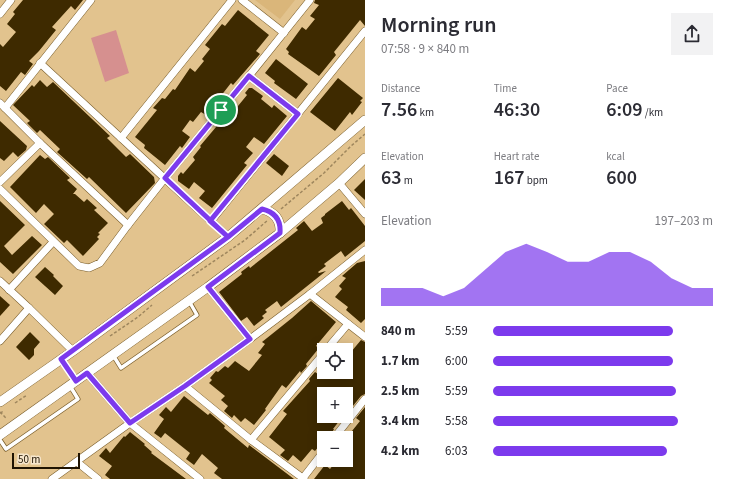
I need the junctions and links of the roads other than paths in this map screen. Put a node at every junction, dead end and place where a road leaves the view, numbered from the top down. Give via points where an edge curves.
1 (11, 0) edge
2 (91, 0) edge
3 (232, 0) edge
4 (242, 0) edge
5 (310, 0) edge
6 (0, 14) edge
7 (365, 31) edge
8 (284, 33) junction
9 (40, 63) junction
10 (249, 76) junction
11 (2, 105) edge
12 (298, 114) junction
13 (365, 120) edge
14 (361, 128) edge
15 (121, 138) junction
16 (40, 143) junction
17 (365, 158) edge
18 (165, 178) junction
19 (0, 182) edge
20 (339, 183) junction
21 (0, 189) edge
22 (262, 209) junction
23 (365, 214) edge
24 (210, 221) junction
25 (128, 225) junction
26 (280, 233) junction
27 (228, 237) junction
28 (53, 242) junction
29 (364, 254) edge
30 (0, 281) edge
31 (208, 287) junction
32 (9, 290) junction
33 (310, 294) junction
34 (189, 300) junction
35 (29, 308) junction
36 (348, 324) junction
37 (365, 337) edge
38 (250, 339) junction
39 (0, 341) edge
40 (332, 343) edge
41 (73, 351) junction
42 (113, 354) junction
43 (317, 361) edge
44 (87, 373) junction
45 (73, 384) junction
46 (185, 386) junction
47 (365, 399) edge
48 (0, 402) edge
49 (130, 423) junction
50 (340, 431) edge
51 (0, 435) edge
52 (0, 440) edge
53 (251, 440) junction
54 (317, 460) edge
55 (76, 462) junction
56 (52, 479) edge
57 (98, 479) edge
58 (200, 479) edge
59 (303, 479) edge

1 - 6 street
2 - 9 street
3 - 15 street
4 - 8 street
5 - 8 street
7 - 12 street
8 - 10 street
9 - 11 street
9 - 15 street
10 - 12 street
10 - 18 street
11 - 16 street
12 - 24 street
13 - 14 street
14 - 22 street
15 - 18 street
16 - 19 street
16 - 25 street
17 - 20 street
18 - 24 street
18 - 25 street
20 - 23 street
20 - 26 street
21 - 28 street
22 - 26 street via 274,214 278,220
22 - 27 street
24 - 27 street
25 - 28 street via 100,263 89,268 78,266
26 - 31 street
27 - 41 street
28 - 32 street
29 - 33 street
30 - 32 street
31 - 34 street
31 - 38 street
32 - 35 street
33 - 36 street
33 - 38 street
34 - 42 street
34 - 42 lane via 196,315 121,368
35 - 39 street
35 - 41 street
36 - 37 street
36 - 40 street
38 - 46 street
41 - 48 street
42 - 44 street
43 - 53 street
44 - 45 street
44 - 49 street
45 - 51 street
45 - 52 lane via 78,399 6,449
46 - 49 street
46 - 53 street
47 - 50 street
49 - 55 street
49 - 58 street
53 - 59 street
54 - 59 street
55 - 56 street
55 - 57 street

